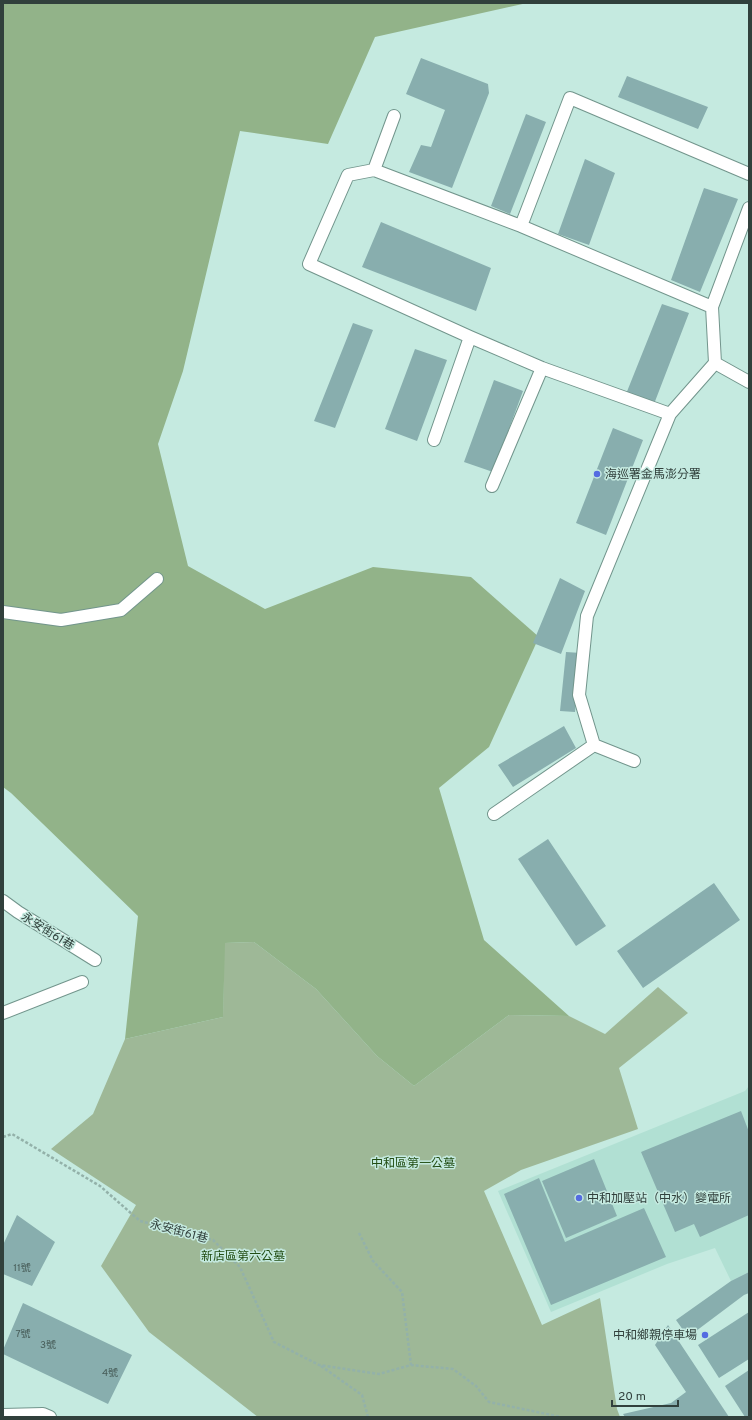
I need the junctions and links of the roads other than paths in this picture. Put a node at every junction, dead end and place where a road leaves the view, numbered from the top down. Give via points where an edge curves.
1 (394, 116) dead end
2 (374, 170) junction
3 (749, 174) edge
4 (749, 208) edge
5 (521, 226) junction
6 (712, 307) junction
7 (470, 337) junction
8 (715, 363) junction
9 (542, 368) junction
10 (749, 382) edge
11 (670, 414) junction
12 (434, 440) dead end
13 (492, 486) dead end
14 (157, 579) dead end
15 (3, 612) edge
16 (594, 745) junction
17 (634, 761) dead end
18 (494, 814) dead end
19 (3, 901) edge
20 (95, 960) dead end
21 (82, 982) dead end
22 (3, 1013) edge
23 (3, 1415) edge
24 (50, 1417) edge

1 - 2 lane
2 - 5 lane
2 - 7 lane via 348,175 309,264
3 - 5 lane via 570,98
4 - 6 lane
5 - 6 lane
6 - 8 lane
7 - 9 lane
7 - 12 lane
8 - 10 lane
8 - 11 lane
9 - 11 lane
9 - 13 lane
11 - 16 lane via 587,616 579,695
14 - 15 lane via 121,610 61,620
16 - 17 lane
16 - 18 lane
19 - 20 lane, 永安街61巷
21 - 22 lane
23 - 24 lane via 43,1414

